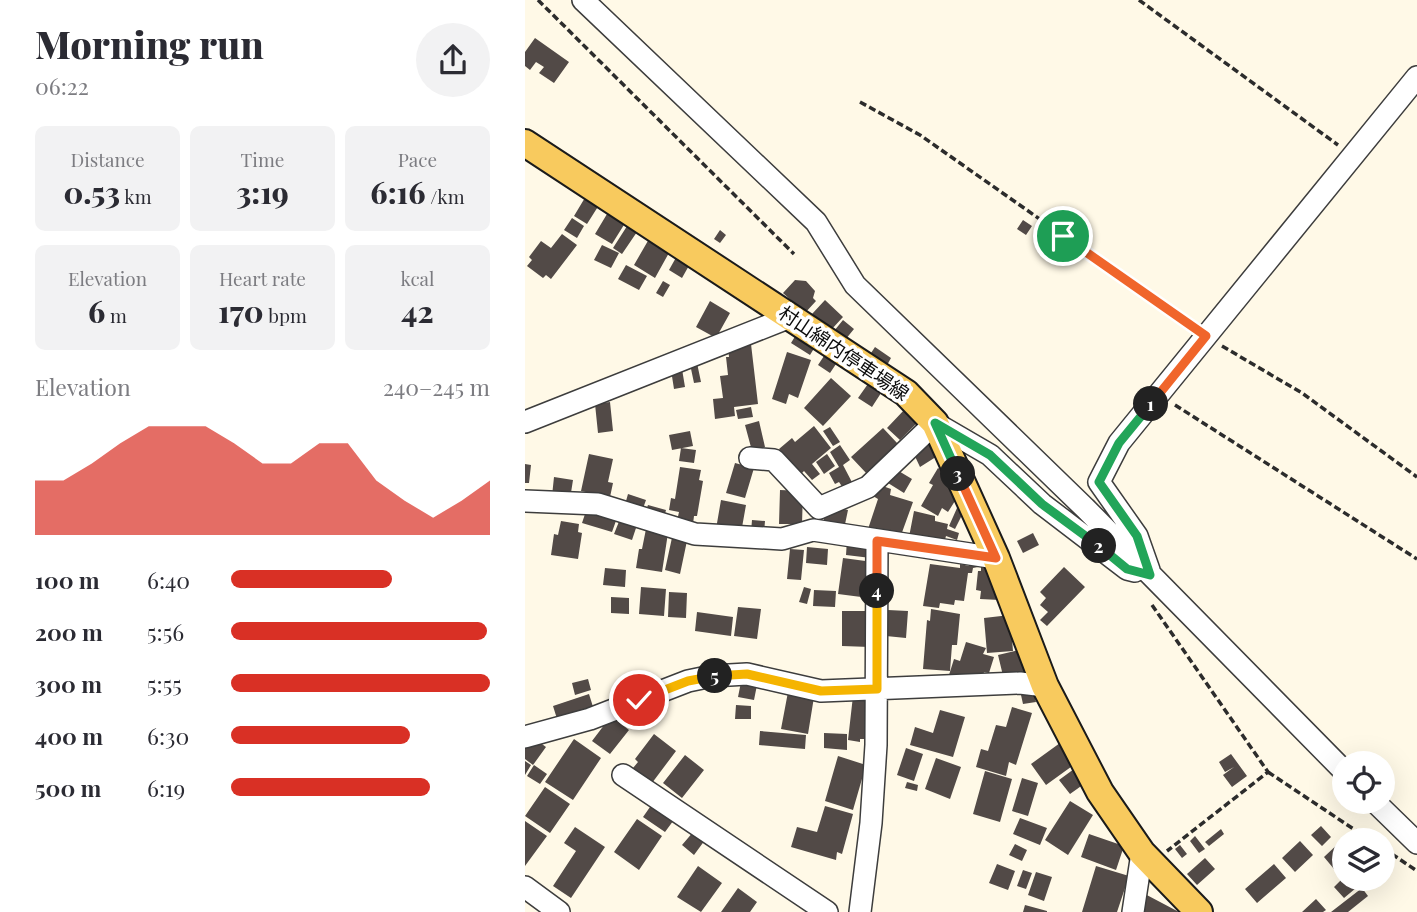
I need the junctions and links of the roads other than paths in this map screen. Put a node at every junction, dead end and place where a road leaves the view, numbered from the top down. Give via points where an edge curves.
1 (583, 0) edge
2 (1417, 77) edge
3 (525, 143) edge
4 (790, 317) junction
5 (525, 422) edge
6 (935, 423) junction
7 (750, 458) dead end
8 (528, 499) edge
9 (877, 541) junction
10 (996, 558) junction
11 (1150, 575) junction
12 (1045, 686) junction
13 (877, 689) junction
14 (525, 737) edge
15 (1332, 759) edge
16 (623, 775) dead end
17 (1387, 814) edge
18 (1417, 843) edge
19 (1147, 858) junction
20 (525, 887) edge
21 (559, 912) edge
22 (827, 912) edge
23 (860, 912) edge
24 (1133, 912) edge
25 (1199, 912) edge

1 - 11 street via 816,222 855,285
2 - 11 street via 1119,443 1099,482 1137,536
3 - 4 main road, 村山綿内停車場線
4 - 5 street
4 - 6 main road, 村山綿内停車場線 via 907,393
6 - 7 street via 868,487 819,508 774,460
6 - 10 main road, 村山綿内停車場線
6 - 11 street via 990,455 1042,504 1127,569
8 - 9 street via 598,504 695,534 782,539 814,530
9 - 10 street
9 - 13 street
10 - 12 main road, 村山綿内停車場線
11 - 15 street
12 - 13 street
12 - 19 main road, 村山綿内停車場線 via 1100,792
13 - 14 street via 821,691 747,674 712,676
13 - 23 street via 871,823
16 - 22 street
17 - 18 street
19 - 24 street
19 - 25 main road, 村山綿内停車場線
20 - 21 street

